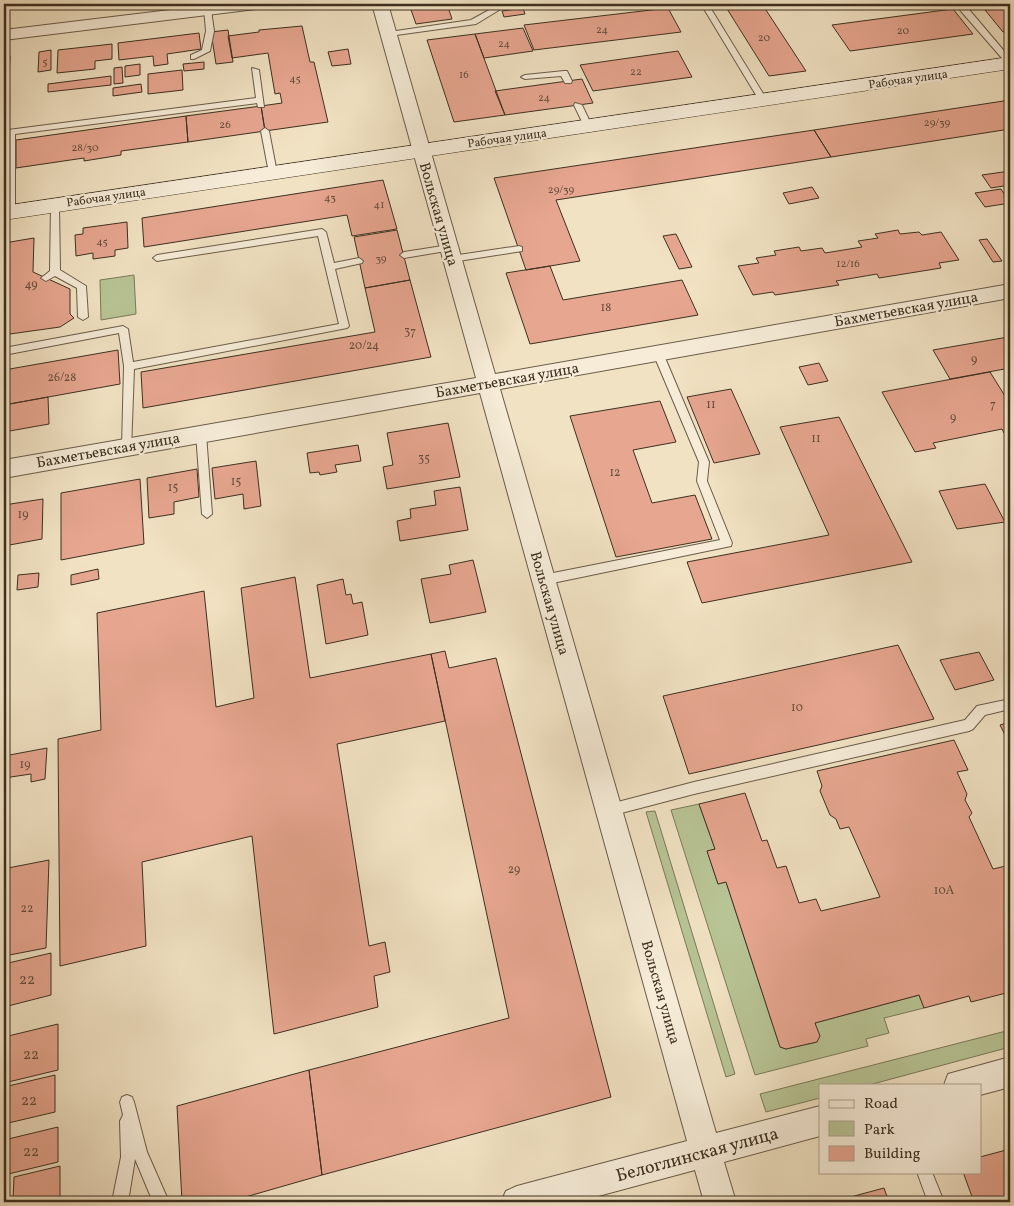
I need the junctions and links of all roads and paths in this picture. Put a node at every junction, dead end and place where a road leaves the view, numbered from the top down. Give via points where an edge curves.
1 (256, 4) edge
2 (380, 4) edge
3 (505, 4) edge
4 (704, 4) edge
5 (217, 7) edge
6 (963, 8) dead end
7 (389, 34) junction
8 (4, 35) edge
9 (194, 57) dead end
10 (1010, 63) edge
11 (255, 70) dead end
12 (525, 77) dead end
13 (568, 81) dead end
14 (763, 100) junction
15 (578, 105) dead end
16 (588, 126) junction
17 (265, 131) dead end
18 (421, 151) junction
19 (273, 173) junction
20 (55, 205) junction
21 (7, 212) edge
22 (519, 250) dead end
23 (450, 254) junction
24 (404, 255) dead end
25 (157, 258) dead end
26 (359, 261) dead end
27 (331, 268) junction
28 (55, 272) junction
29 (46, 278) dead end
30 (1010, 291) edge
31 (83, 318) dead end
32 (4, 352) edge
33 (658, 353) junction
34 (128, 366) junction
35 (487, 383) junction
36 (201, 434) junction
37 (127, 447) junction
38 (4, 469) edge
39 (207, 514) dead end
40 (543, 580) junction
41 (1010, 704) edge
42 (610, 810) junction
43 (1010, 1072) edge
44 (963, 1084) edge
45 (819, 1121) edge
46 (706, 1152) junction
47 (925, 1174) edge
48 (120, 1202) edge
49 (161, 1202) edge
50 (517, 1202) edge
51 (720, 1202) edge
52 (936, 1202) edge

1 - 5 street
2 - 7 street, Вольская улица
3 - 7 lane via 473,22
4 - 14 lane
5 - 8 street
5 - 9 lane via 206,51
6 - 10 lane
7 - 18 street, Вольская улица
10 - 14 street, Рабочая улица
11 - 21 lane via 260,103 12,132
12 - 13 lane via 564,73
14 - 16 street, Рабочая улица
15 - 16 lane
16 - 18 street, Рабочая улица
17 - 19 lane
18 - 19 street, Рабочая улица
18 - 23 street, Вольская улица
19 - 20 street, Рабочая улица
20 - 21 street, Рабочая улица
20 - 28 lane
22 - 23 lane
23 - 24 lane
23 - 35 street, Вольская улица
25 - 27 lane via 322,232
26 - 27 lane
27 - 34 lane via 344,326
28 - 29 lane
28 - 31 lane via 81,286
30 - 33 street, Бахметьевская улица
32 - 34 lane via 124,329
33 - 35 street, Бахметьевская улица
33 - 40 lane via 704,462 702,481 727,543
34 - 37 lane
35 - 36 street, Бахметьевская улица
35 - 40 street, Вольская улица
36 - 37 street, Бахметьевская улица
36 - 39 lane
37 - 38 street, Бахметьевская улица
40 - 42 street, Вольская улица
41 - 42 lane via 981,710 969,725
42 - 46 street, Вольская улица
43 - 44 street
45 - 46 street, Белоглинская улица
46 - 50 street, Белоглинская улица
46 - 51 street, Вольская улица
47 - 52 lane
48 - 49 lane via 128,1156 127,1102 140,1153

